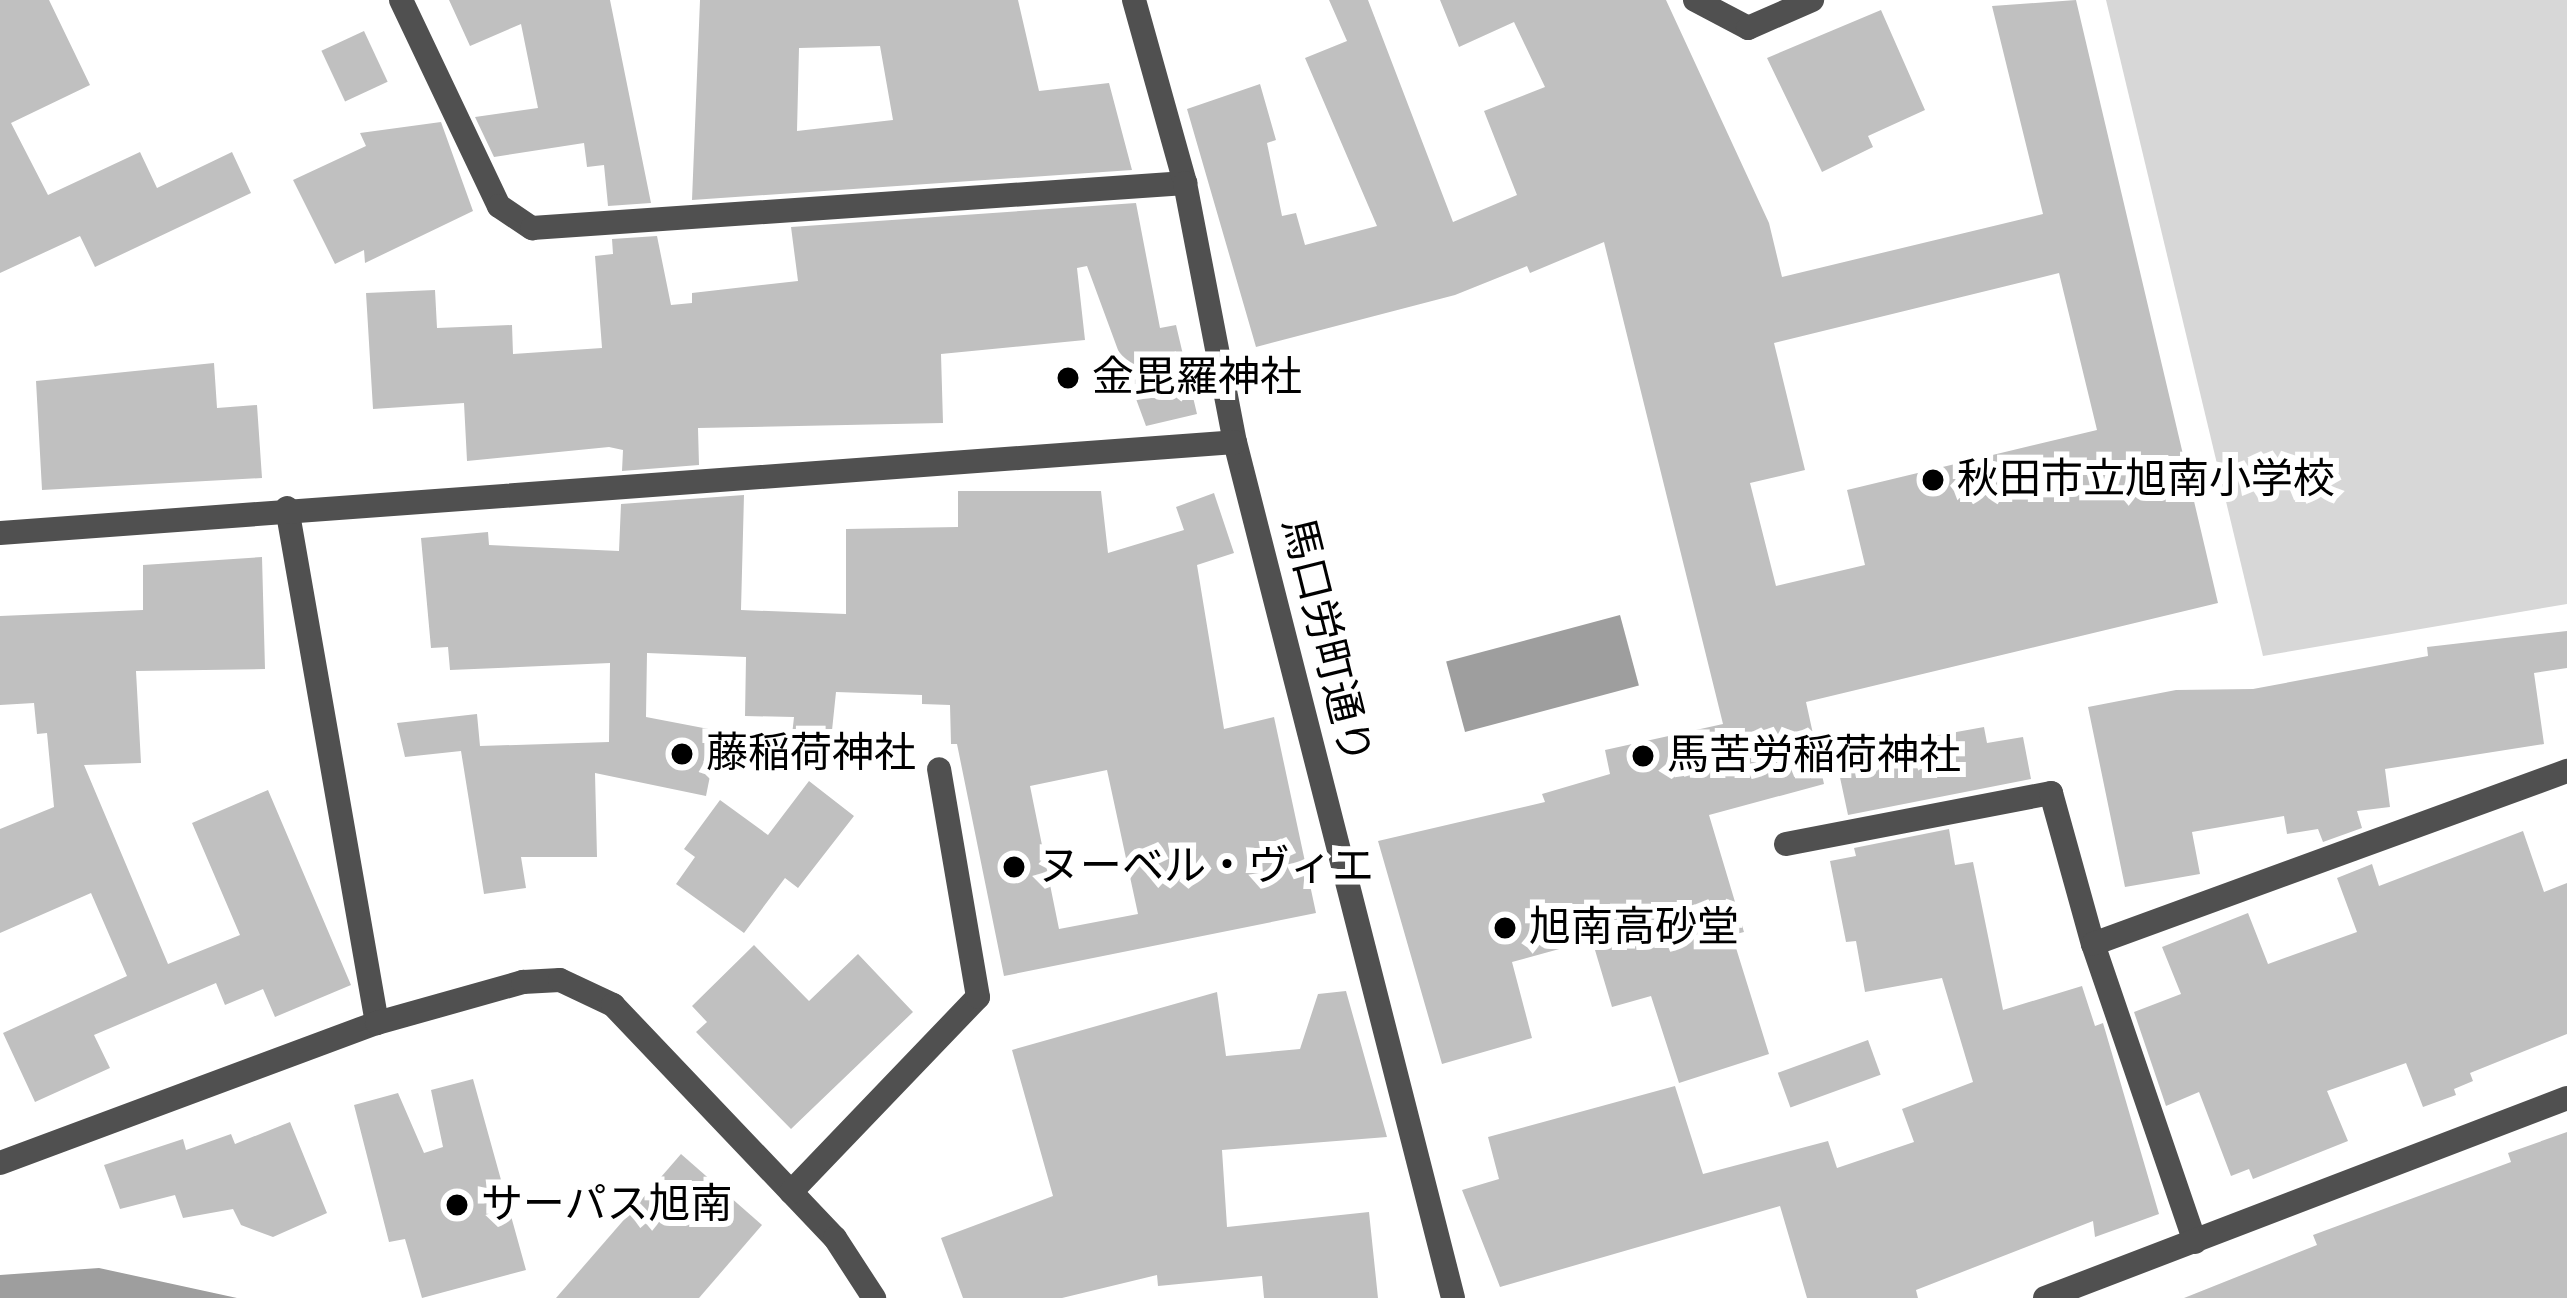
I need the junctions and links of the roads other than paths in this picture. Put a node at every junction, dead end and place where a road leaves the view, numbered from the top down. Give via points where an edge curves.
1 (401, 0) edge
2 (1134, 0) edge
3 (1695, 0) edge
4 (1812, 0) edge
5 (1186, 183) junction
6 (1235, 442) junction
7 (287, 508) junction
8 (0, 533) edge
9 (939, 770) dead end
10 (2567, 771) edge
11 (1786, 844) dead end
12 (2092, 944) junction
13 (377, 1023) junction
14 (2567, 1098) edge
15 (0, 1163) edge
16 (791, 1192) junction
17 (2195, 1242) junction
18 (874, 1298) edge
19 (1453, 1298) edge
20 (2045, 1298) edge

1 - 5 street via 499,206 532,228
2 - 5 street, 馬口労町通り
3 - 4 street via 1748,28
5 - 6 street, 馬口労町通り
6 - 7 street
6 - 19 street, 馬口労町通り
7 - 8 street
7 - 13 street
9 - 16 street via 979,997
10 - 12 street
11 - 12 street via 2051,793
12 - 17 street
13 - 15 street
13 - 16 street via 523,982 584,987 613,1005
14 - 17 street
16 - 18 street via 835,1238
17 - 20 street

